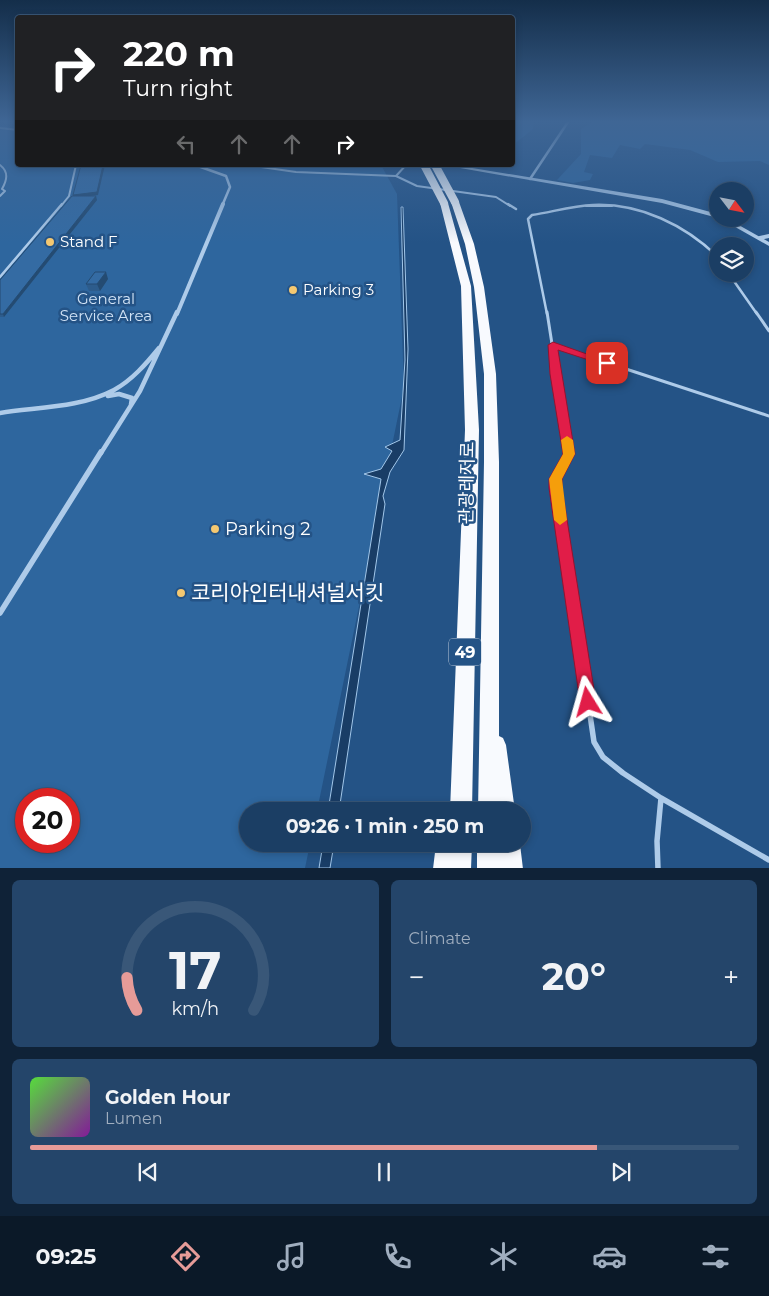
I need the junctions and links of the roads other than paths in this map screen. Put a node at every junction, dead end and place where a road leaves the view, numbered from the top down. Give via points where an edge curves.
1 (541, 163) edge
2 (0, 165) edge
3 (76, 167) edge
4 (201, 167) edge
5 (261, 167) edge
6 (404, 167) edge
7 (425, 167) edge
8 (436, 167) edge
9 (457, 167) edge
10 (396, 176) junction
11 (530, 179) junction
12 (0, 196) edge
13 (450, 203) junction
14 (516, 209) dead end
15 (709, 214) edge
16 (741, 228) edge
17 (769, 236) edge
18 (760, 238) junction
19 (769, 244) edge
20 (709, 249) edge
21 (0, 277) edge
22 (735, 282) edge
23 (769, 331) edge
24 (164, 342) junction
25 (553, 345) junction
26 (94, 398) junction
27 (131, 405) junction
28 (0, 412) edge
29 (769, 416) edge
30 (0, 613) edge
31 (488, 682) junction
32 (464, 700) junction
33 (661, 798) junction
34 (452, 802) edge
35 (460, 802) edge
36 (489, 802) edge
37 (503, 802) edge
38 (447, 852) edge
39 (460, 852) edge
40 (489, 852) edge
41 (509, 852) edge
42 (769, 860) edge
43 (445, 868) edge
44 (459, 868) edge
45 (489, 868) edge
46 (511, 868) edge
47 (658, 868) edge

1 - 11 street
2 - 12 lane via 7,172 8,179
3 - 21 lane via 69,196
4 - 24 street via 226,176 229,190
5 - 10 lane via 296,172
6 - 10 lane
7 - 13 highway, 관광레저로 / 49, bridge
8 - 13 highway, 관광레저로 / 49, bridge
9 - 11 street
10 - 14 lane via 417,186 496,197
11 - 15 street via 662,201
13 - 31 highway, 관광레저로 / 49 via 468,236 490,354
13 - 32 highway, 관광레저로 / 49 via 466,286 472,430
16 - 18 street
17 - 18 street
18 - 19 street
20 - 25 lane via 677,226 629,210 593,205 532,215 527,223
22 - 23 lane
24 - 26 street via 125,383
24 - 27 street
25 - 29 lane
25 - 33 lane via 569,454 556,479 556,488 594,742 603,757
26 - 27 street via 128,395 132,398
26 - 28 street
27 - 30 street
31 - 36 highway, 관광레저로 / 49
31 - 37 highway
32 - 34 highway
32 - 35 highway, 관광레저로 / 49
33 - 42 lane
33 - 47 lane
38 - 43 highway
39 - 44 highway
40 - 45 highway
41 - 46 highway

